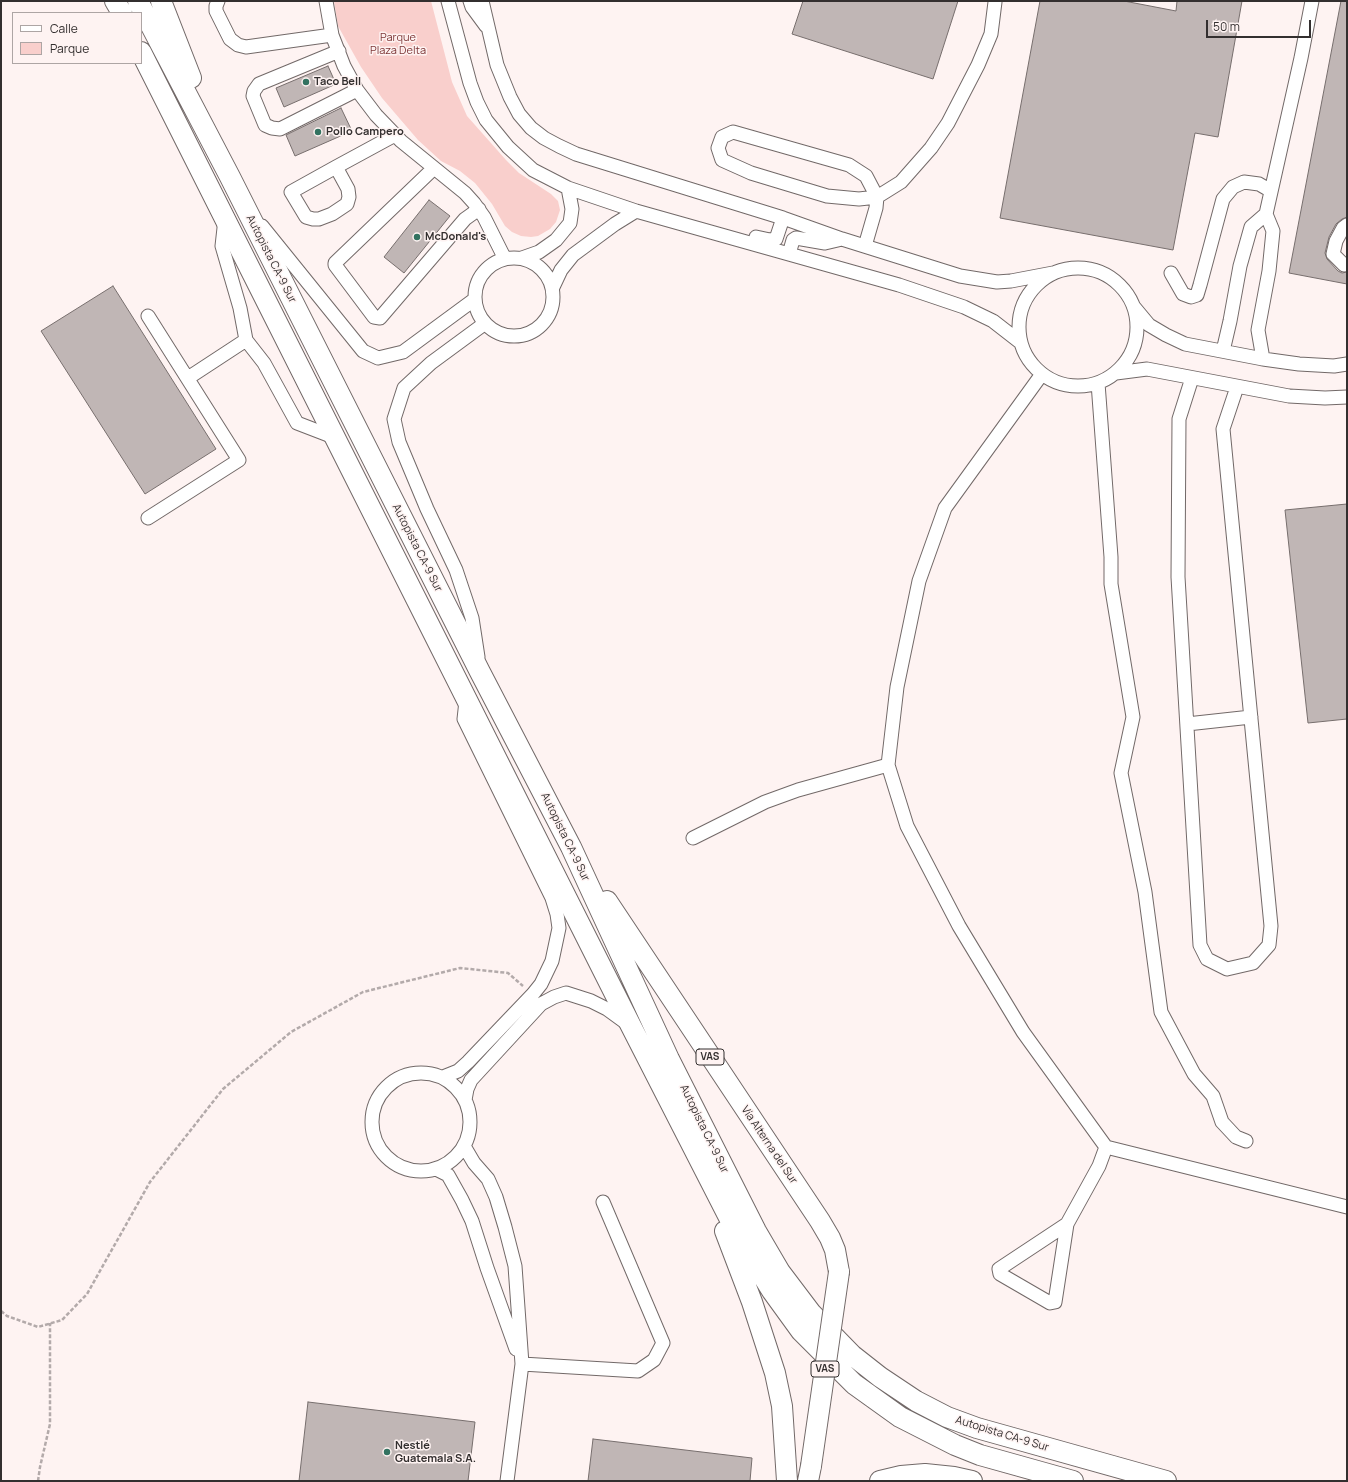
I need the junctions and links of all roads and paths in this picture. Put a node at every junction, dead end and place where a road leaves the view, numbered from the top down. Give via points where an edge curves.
1 (116, 1) edge
2 (138, 1) edge
3 (161, 1) edge
4 (218, 1) edge
5 (326, 1) edge
6 (448, 1) edge
7 (470, 1) edge
8 (482, 1) edge
9 (1312, 1) edge
10 (995, 2) dead end
11 (122, 12) edge
12 (489, 29) junction
13 (332, 34) junction
14 (339, 51) junction
15 (142, 54) edge
16 (357, 90) junction
17 (395, 135) junction
18 (336, 167) junction
19 (434, 168) junction
20 (230, 177) junction
21 (568, 188) junction
22 (1271, 191) junction
23 (877, 197) junction
24 (243, 202) junction
25 (479, 209) junction
26 (636, 211) junction
27 (1266, 214) junction
28 (783, 218) junction
29 (225, 219) junction
30 (1347, 225) edge
31 (716, 234) junction
32 (842, 239) junction
33 (865, 246) junction
34 (788, 254) junction
35 (522, 258) junction
36 (505, 259) junction
37 (1344, 265) dead end
38 (1053, 273) junction
39 (1171, 273) dead end
40 (553, 287) junction
41 (475, 299) junction
42 (1133, 306) junction
43 (148, 316) dead end
44 (484, 324) junction
45 (246, 340) junction
46 (1020, 342) junction
47 (1223, 351) junction
48 (1263, 359) junction
49 (1347, 364) edge
50 (1116, 373) junction
51 (1042, 374) junction
52 (188, 378) junction
53 (1192, 378) junction
54 (1098, 383) junction
55 (1238, 386) junction
56 (1347, 397) edge
57 (336, 438) junction
58 (148, 518) dead end
59 (480, 672) junction
60 (467, 699) junction
61 (1251, 717) junction
62 (1187, 724) junction
63 (888, 765) junction
64 (693, 838) dead end
65 (571, 847) junction
66 (534, 994) junction
67 (631, 1026) junction
68 (443, 1077) junction
69 (465, 1100) junction
70 (1246, 1141) dead end
71 (464, 1146) junction
72 (1106, 1147) junction
73 (436, 1169) junction
74 (603, 1202) dead end
75 (722, 1203) junction
76 (1347, 1207) edge
77 (1067, 1224) junction
78 (1, 1311) edge
79 (50, 1323) junction
80 (522, 1364) junction
81 (1031, 1470) junction
82 (810, 1473) edge
83 (38, 1481) edge
84 (508, 1481) edge
85 (787, 1481) edge
86 (880, 1481) edge
87 (972, 1481) edge
88 (1054, 1481) edge
89 (1074, 1481) edge
90 (1166, 1481) edge

1 - 11 highway
2 - 20 highway, Autopista CA-9 Sur
3 - 20 highway
4 - 13 street via 216,11 230,39 238,45 246,47
5 - 13 street
6 - 21 street via 470,83 486,120 508,147 533,170
7 - 12 street
8 - 12 street
9 - 22 street
10 - 23 street via 992,34 948,122 931,148 901,182
12 - 28 street via 497,65 518,114 544,138 576,154
13 - 14 street
14 - 16 street
14 - 16 street via 259,84 253,96 265,125 280,129
15 - 29 highway, Autopista CA-9 Sur
16 - 17 street
17 - 18 street
17 - 19 street
18 - 18 street via 291,192 306,217 319,219 347,204 348,189
19 - 25 street via 465,193
19 - 25 street via 335,265 374,317 380,318 465,219
20 - 24 highway, Autopista CA-9 Sur
21 - 26 street
21 - 35 street via 572,209 570,223 556,240 539,252
22 - 27 street
22 - 39 street via 1259,184 1244,182 1233,187 1224,199 1197,295 1191,297 1183,294
23 - 23 street via 860,199 827,196 751,173 722,160 718,148 722,137 733,132 849,165 866,176
23 - 33 street
24 - 41 street via 359,348 368,354 378,358 403,352
24 - 59 highway, Autopista CA-9 Sur
25 - 36 street
26 - 31 street
26 - 40 street via 572,255
27 - 47 street via 1251,228 1240,266
27 - 48 street via 1273,231 1258,330
28 - 31 street via 776,239
28 - 32 street
29 - 45 street via 222,246 240,308
29 - 57 highway, Autopista CA-9 Sur
30 - 37 street via 1342,228 1333,254
31 - 34 street
32 - 33 street
32 - 34 street via 825,243 796,238
33 - 38 street via 960,276 997,282
34 - 46 street via 964,306 993,321
35 - 36 street
35 - 40 street via 542,268
36 - 41 street via 492,264 482,273 476,286
38 - 42 street via 1077,268 1100,272 1120,286
38 - 46 street via 1036,284 1024,301 1018,321
40 - 44 street via 554,302 549,317 540,328 526,335 511,337 496,333
41 - 44 street via 477,312
42 - 47 street via 1150,325 1166,335 1185,344
42 - 50 street via 1137,324 1135,342 1128,359
43 - 52 street
44 - 59 street via 432,363 404,388 394,419 399,442 456,570 472,618
45 - 52 street
45 - 57 street via 264,363 297,423
46 - 51 street via 1028,360
47 - 48 street
48 - 49 street via 1299,364
50 - 53 street via 1147,369
50 - 54 street
51 - 54 street via 1059,384 1079,386
51 - 63 street via 945,508 919,580 897,687
52 - 58 street via 239,460
53 - 55 street
53 - 62 street via 1180,419 1178,577
54 - 70 street via 1111,584 1133,717 1121,773 1145,892 1161,1012 1194,1074 1213,1096 1222,1122 1236,1137
55 - 56 street via 1289,396
55 - 61 street via 1223,428
57 - 60 highway, Autopista CA-9 Sur
59 - 65 highway, Autopista CA-9 Sur
60 - 66 street via 464,719 552,898 557,914 559,928 554,956
60 - 67 highway, Autopista CA-9 Sur
61 - 62 street
61 - 62 street via 1271,926 1270,945 1253,963 1227,969 1207,959 1200,944
63 - 64 street via 765,802
63 - 72 street via 907,826 959,926 1023,1032
65 - 82 highway, Vía Alterna del Sur / VAS, bridge via 820,1221 835,1250 839,1272
65 - 90 highway, Autopista CA-9 Sur via 669,1058 756,1231 780,1272 825,1330 880,1377 916,1401 947,1417 977,1428
66 - 68 street via 468,1062 458,1071
66 - 79 path via 508,973 460,968 363,992 291,1032 223,1089 150,1182 87,1294 62,1320
67 - 69 street via 591,1001 566,993 554,997 541,1004 471,1080
67 - 75 highway, Autopista CA-9 Sur
68 - 69 street via 456,1087
68 - 73 street via 411,1073 396,1078 383,1089 374,1102 371,1118 372,1134 378,1149 390,1161 420,1172
69 - 71 street via 470,1115 470,1131
71 - 73 street via 452,1160
71 - 80 street via 488,1179 506,1226 515,1266
72 - 76 street
72 - 77 street via 1099,1166
73 - 80 street via 448,1175 472,1221
74 - 80 street via 663,1343 654,1360 638,1371
75 - 81 highway, Autopista CA-9 Sur via 741,1241 788,1314 801,1331 854,1384 900,1416 949,1442 980,1455
75 - 85 highway via 726,1234 775,1373 782,1406
77 - 77 street via 999,1268 1000,1274 1050,1303 1055,1302
78 - 79 path via 7,1316 38,1327
79 - 83 path via 50,1424
80 - 84 street
81 - 88 highway
81 - 89 highway, Autopista CA-9 Sur
86 - 87 highway via 925,1474

